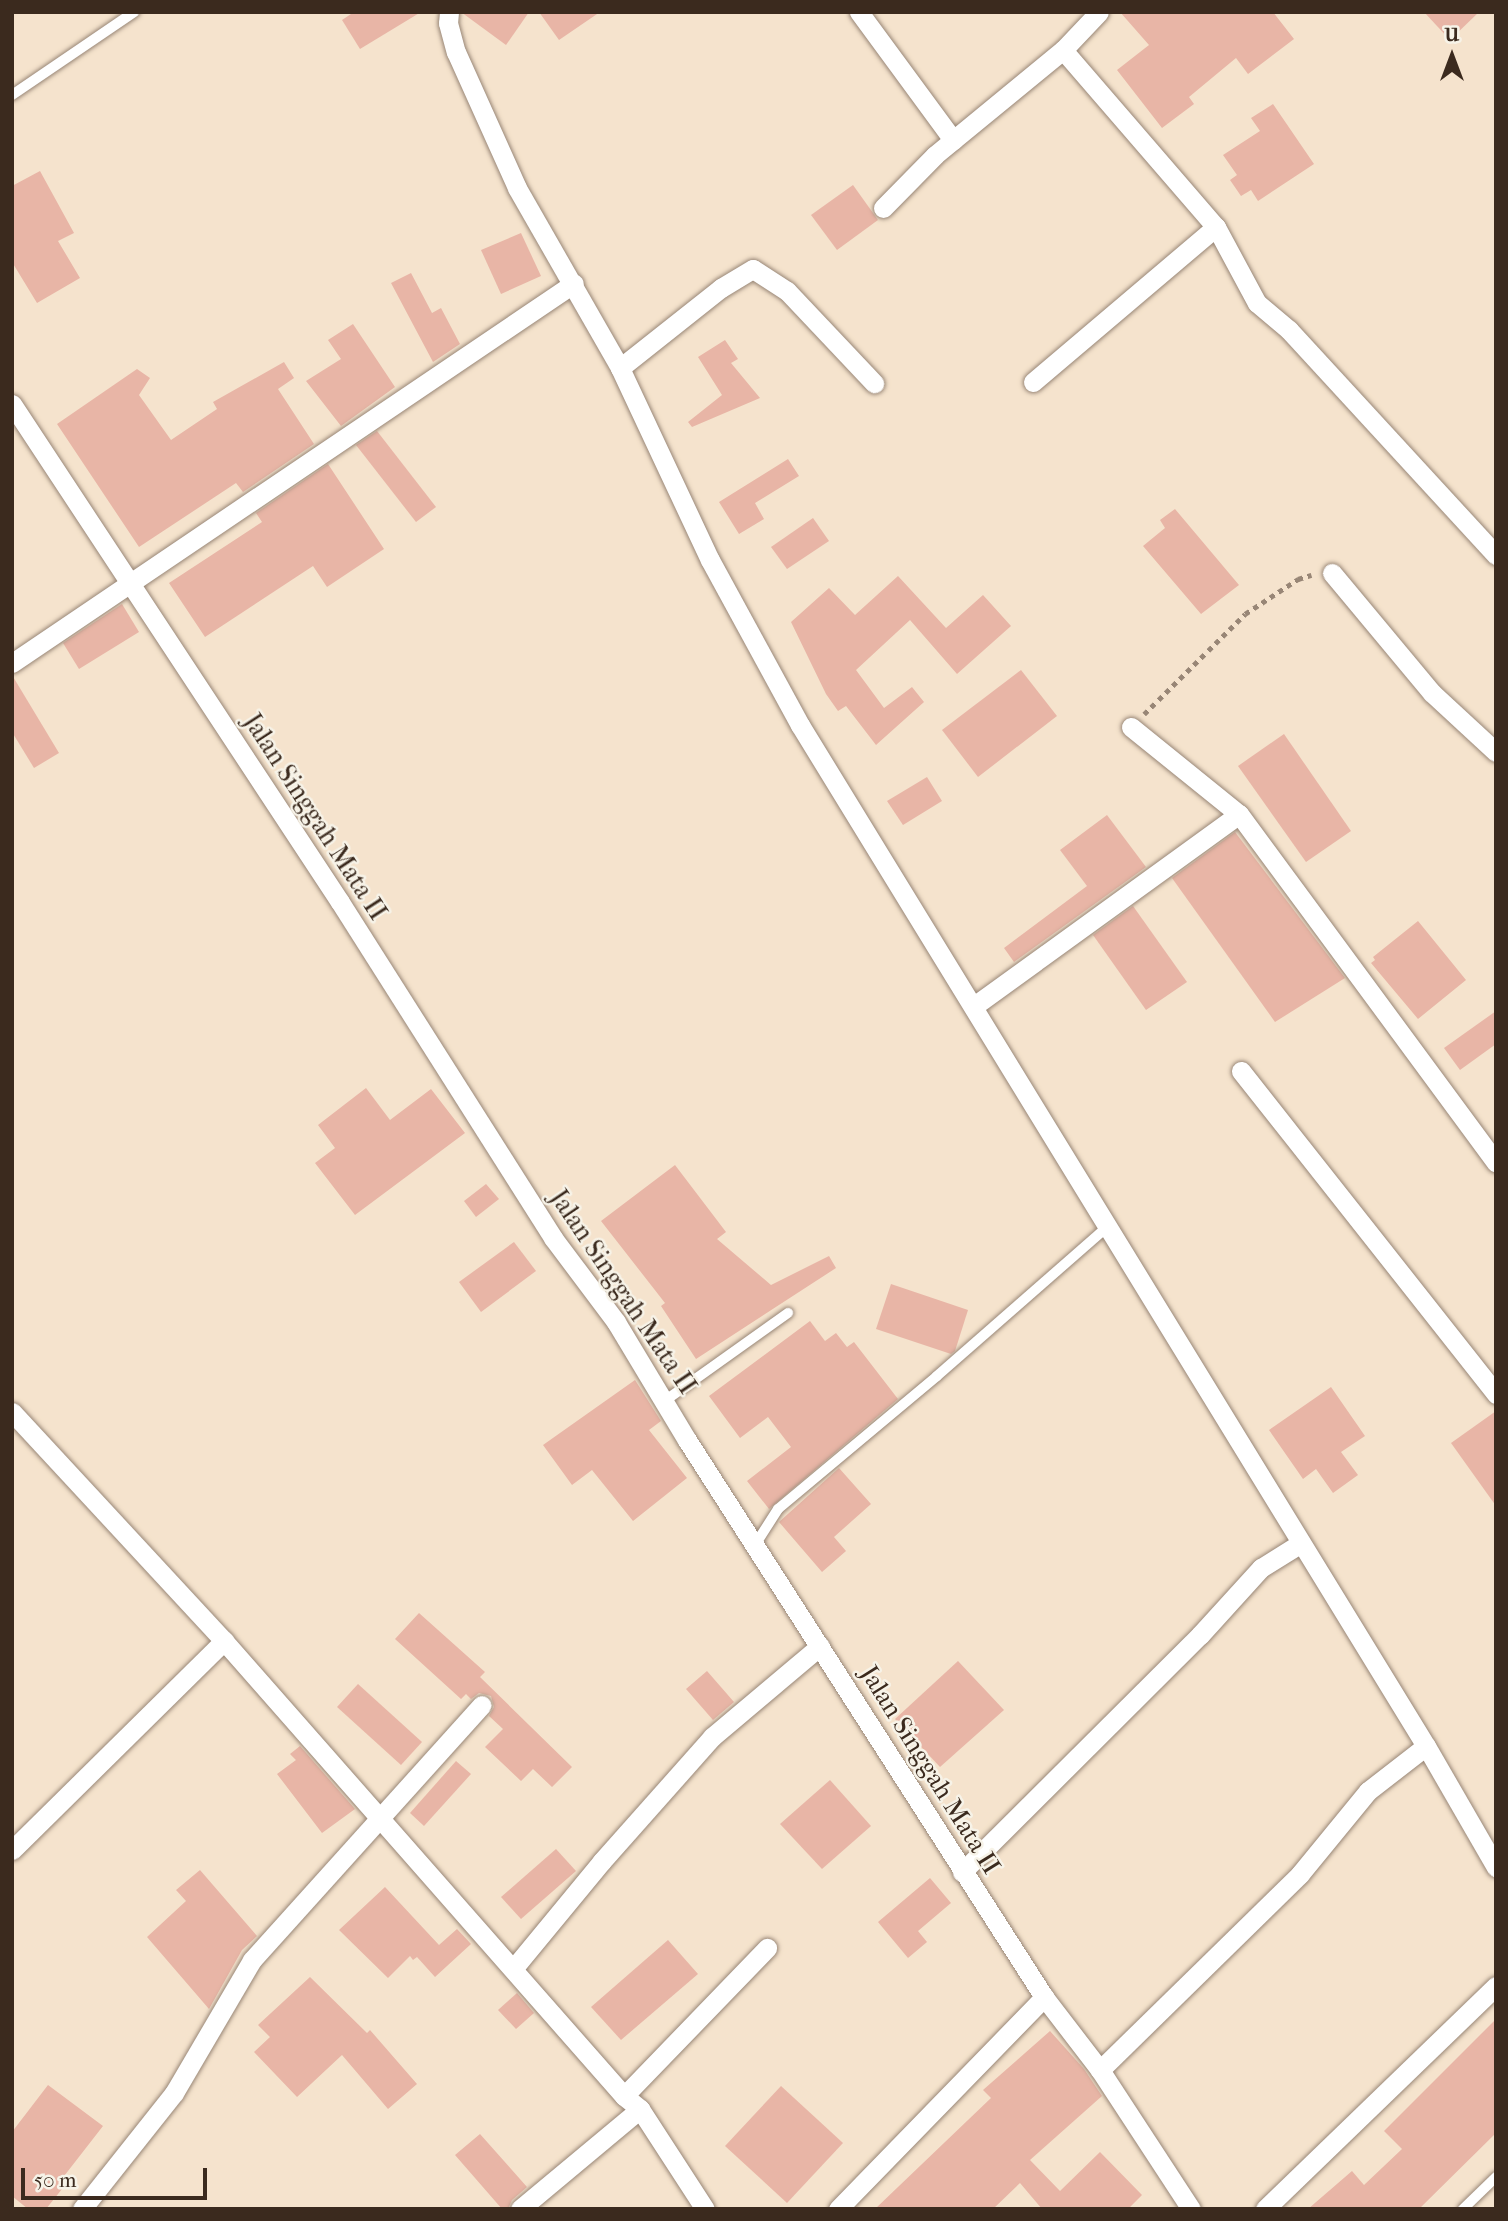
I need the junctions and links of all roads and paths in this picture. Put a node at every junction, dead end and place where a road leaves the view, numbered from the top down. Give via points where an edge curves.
1 (134, 12) edge
2 (449, 12) edge
3 (859, 12) edge
4 (1098, 12) edge
5 (1063, 50) junction
6 (12, 95) edge
7 (953, 140) junction
8 (883, 208) dead end
9 (1216, 228) junction
10 (562, 291) junction
11 (620, 368) junction
12 (1033, 382) dead end
13 (874, 383) dead end
14 (12, 404) edge
15 (1496, 555) edge
16 (1332, 573) joint
17 (130, 586) junction
18 (12, 663) edge
19 (1131, 727) joint
20 (1496, 752) edge
21 (1239, 814) junction
22 (974, 1006) junction
23 (1241, 1071) dead end
24 (1496, 1162) edge
25 (1107, 1227) junction
26 (788, 1312) dead end
27 (1496, 1394) edge
28 (666, 1400) junction
29 (12, 1412) edge
30 (1301, 1543) junction
31 (755, 1545) junction
32 (224, 1642) junction
33 (820, 1646) junction
34 (482, 1705) dead end
35 (1426, 1746) junction
36 (380, 1817) junction
37 (12, 1850) edge
38 (1496, 1867) edge
39 (962, 1872) junction
40 (767, 1948) dead end
41 (513, 1969) junction
42 (1496, 1986) edge
43 (1044, 1997) junction
44 (1100, 2070) junction
45 (632, 2102) junction
46 (1496, 2177) edge
47 (82, 2209) edge
48 (520, 2209) edge
49 (705, 2209) edge
50 (838, 2209) edge
51 (1191, 2209) edge
52 (1265, 2209) edge
53 (1463, 2209) edge

1 - 6 lane
2 - 10 street via 456,52
3 - 7 street
4 - 5 street
5 - 7 street
5 - 9 street
7 - 8 street
9 - 12 street
9 - 15 street via 1257,303 1289,330
10 - 11 street
10 - 17 street
11 - 13 street via 721,288 753,269 787,291
11 - 22 street via 710,560 800,725 880,861
14 - 17 street, Jalan Singgah Mata II
16 - 19 path via 1298,579 1245,614
16 - 20 street via 1432,692
17 - 18 street
17 - 28 street, Jalan Singgah Mata II via 340,902 553,1238 616,1322
19 - 21 street
21 - 22 street
21 - 24 street
22 - 25 street
23 - 27 street
25 - 30 street
25 - 31 lane via 778,1509
26 - 28 lane
28 - 31 street, Jalan Singgah Mata II
29 - 32 street
30 - 35 street
30 - 39 street via 1261,1568
31 - 33 street, Jalan Singgah Mata II
32 - 36 street
32 - 37 street
33 - 39 street, Jalan Singgah Mata II
33 - 41 street via 712,1737
34 - 36 street
35 - 38 street
35 - 44 street via 1385,1776 1300,1874
36 - 41 street
36 - 47 street via 252,1960 174,2093
39 - 43 street, Jalan Singgah Mata II
40 - 45 street
41 - 45 street
42 - 52 street
43 - 44 street, Jalan Singgah Mata II
43 - 50 street
44 - 51 street, Jalan Singgah Mata II
45 - 48 street
45 - 49 street
46 - 53 lane

